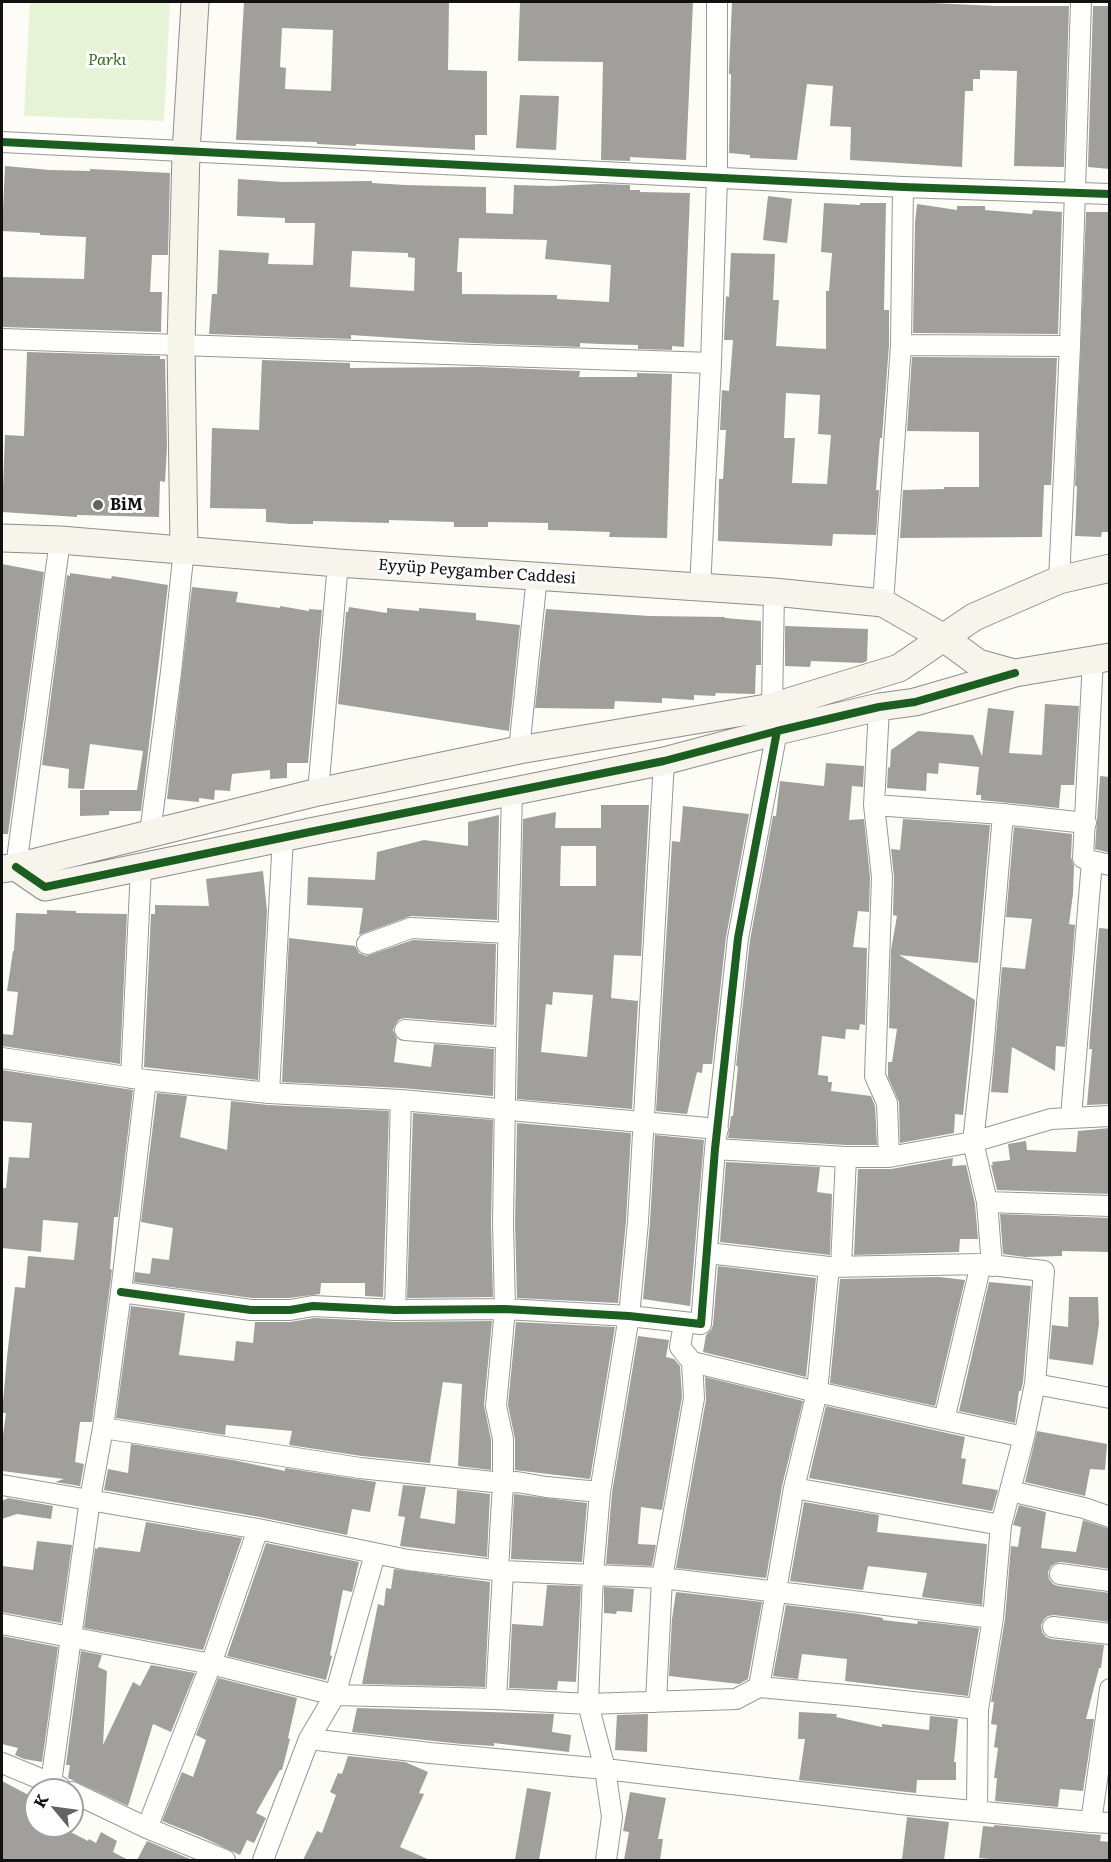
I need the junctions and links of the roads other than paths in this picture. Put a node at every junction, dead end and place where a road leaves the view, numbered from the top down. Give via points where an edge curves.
1 (195, 2) edge
2 (717, 2) edge
3 (1081, 2) edge
4 (2, 142) edge
5 (186, 153) junction
6 (717, 177) junction
7 (903, 187) junction
8 (1075, 193) junction
9 (1110, 194) edge
10 (2, 339) edge
11 (182, 345) junction
12 (901, 345) junction
13 (1070, 346) junction
14 (711, 363) junction
15 (2, 538) edge
16 (60, 540) junction
17 (184, 549) junction
18 (338, 563) junction
19 (1110, 568) edge
20 (537, 576) junction
21 (1059, 580) junction
22 (700, 589) junction
23 (774, 592) junction
24 (884, 603) junction
25 (944, 638) junction
26 (1101, 658) edge
27 (1015, 673) junction
28 (879, 707) junction
29 (775, 719) junction
30 (519, 750) junction
31 (664, 761) junction
32 (318, 792) junction
33 (512, 792) junction
34 (874, 804) junction
35 (1003, 814) junction
36 (1086, 823) junction
37 (150, 833) junction
38 (283, 837) junction
39 (1101, 863) edge
40 (9, 868) edge
41 (141, 868) junction
42 (509, 933) junction
43 (367, 944) dead end
44 (405, 1030) dead end
45 (506, 1038) junction
46 (2, 1058) edge
47 (139, 1079) junction
48 (269, 1094) junction
49 (401, 1100) junction
50 (505, 1110) junction
51 (1110, 1116) edge
52 (1071, 1117) junction
53 (645, 1123) junction
54 (718, 1129) junction
55 (973, 1142) junction
56 (715, 1149) junction
57 (846, 1157) junction
58 (889, 1157) junction
59 (987, 1202) junction
60 (1110, 1206) edge
61 (708, 1253) junction
62 (987, 1265) junction
63 (835, 1267) junction
64 (121, 1292) junction
65 (504, 1309) junction
66 (395, 1310) junction
67 (629, 1316) junction
68 (684, 1323) junction
69 (692, 1362) junction
70 (1035, 1384) junction
71 (817, 1392) junction
72 (1110, 1398) edge
73 (944, 1420) junction
74 (103, 1428) junction
75 (1024, 1437) junction
76 (503, 1482) junction
77 (2, 1485) edge
78 (794, 1488) junction
79 (1010, 1491) junction
80 (600, 1492) junction
81 (90, 1499) junction
82 (1110, 1517) edge
83 (1001, 1525) junction
84 (258, 1529) junction
85 (375, 1554) junction
86 (500, 1571) junction
87 (593, 1574) junction
88 (1060, 1574) dead end
89 (662, 1578) junction
90 (1110, 1581) edge
91 (776, 1592) junction
92 (993, 1618) junction
93 (2, 1624) edge
94 (1053, 1627) dead end
95 (1110, 1634) edge
96 (70, 1636) junction
97 (211, 1664) junction
98 (759, 1687) junction
99 (335, 1695) junction
100 (496, 1699) junction
101 (1109, 1700) edge
102 (656, 1702) junction
103 (588, 1704) junction
104 (978, 1709) junction
105 (309, 1740) junction
106 (2, 1763) edge
107 (605, 1769) junction
108 (39, 1778) edge
109 (60, 1778) edge
110 (84, 1798) edge
111 (977, 1810) junction
112 (1100, 1823) edge
113 (147, 1828) junction
114 (225, 1860) edge
115 (263, 1860) edge
116 (606, 1860) edge

1 - 5 street
2 - 6 street
3 - 8 street
4 - 5 street
5 - 6 street
5 - 11 street
6 - 7 street
6 - 14 street
7 - 8 street
7 - 12 street
8 - 9 street
8 - 13 street
10 - 11 street
11 - 14 street
11 - 17 street
12 - 13 street
12 - 24 street
13 - 21 street
14 - 22 street
15 - 16 street, Eyyüp Peygamber Caddesi
16 - 17 street, Eyyüp Peygamber Caddesi
16 - 40 street
17 - 18 street, Eyyüp Peygamber Caddesi
17 - 37 street
18 - 20 street, Eyyüp Peygamber Caddesi
18 - 32 street
19 - 21 street
20 - 22 street, Eyyüp Peygamber Caddesi
20 - 30 street
21 - 25 street via 974,617
22 - 23 street, Eyyüp Peygamber Caddesi
23 - 24 street, Eyyüp Peygamber Caddesi
23 - 29 street
24 - 25 street, Eyyüp Peygamber Caddesi
25 - 27 street, Eyyüp Peygamber Caddesi via 978,663
25 - 29 street via 899,668
26 - 27 street
26 - 36 street
27 - 28 street via 915,702
28 - 29 street
28 - 34 street
29 - 30 street
29 - 31 street
29 - 54 street via 738,938
30 - 32 street
31 - 33 street
31 - 53 street
32 - 37 street
33 - 38 street
33 - 42 street
34 - 35 street
34 - 58 street via 882,877 875,1076 887,1103
35 - 36 street
35 - 55 street
36 - 39 street via 1083,858
37 - 40 street
38 - 41 street
38 - 48 street
39 - 52 street
40 - 41 street via 45,887
41 - 47 street
42 - 43 street via 411,928
42 - 45 street
44 - 45 street
45 - 50 street
46 - 47 street
47 - 48 street
47 - 64 street
48 - 49 street
49 - 50 street
49 - 66 street
50 - 53 street
50 - 65 street
51 - 52 street
52 - 55 street via 1051,1119
53 - 54 street
53 - 67 street
54 - 56 street
55 - 58 street
55 - 59 street
56 - 57 street
56 - 61 street
57 - 58 street
57 - 63 street
59 - 60 street
59 - 62 street
61 - 63 street
61 - 68 street via 701,1324
62 - 63 street
62 - 70 street via 1044,1271
62 - 73 street
63 - 71 street
64 - 66 street via 251,1310 313,1306
64 - 74 street
65 - 66 street
65 - 67 street
65 - 76 street via 496,1406
67 - 68 street
67 - 80 street
68 - 69 street via 680,1347
69 - 71 street
69 - 89 street via 694,1398
70 - 72 street
70 - 75 street
71 - 73 street
71 - 78 street
73 - 75 street
74 - 76 street via 360,1468
74 - 81 street
75 - 79 street
76 - 80 street
76 - 86 street
77 - 81 street
78 - 83 street
78 - 91 street
79 - 82 street
79 - 83 street
80 - 87 street
81 - 84 street
81 - 96 street
83 - 92 street
84 - 85 street
84 - 97 street
85 - 86 street
85 - 99 street
86 - 87 street
86 - 100 street
87 - 89 street
87 - 103 street
88 - 90 street
89 - 91 street
89 - 102 street
91 - 92 street
91 - 98 street
92 - 104 street
93 - 96 street
94 - 95 street
96 - 97 street
96 - 109 street
97 - 99 street
97 - 113 street
98 - 102 street via 736,1699
98 - 104 street
99 - 100 street
99 - 105 street
100 - 103 street
101 - 112 street
102 - 103 street
103 - 107 street
104 - 111 street
105 - 107 street
105 - 115 street
106 - 108 street
107 - 111 street
107 - 116 street via 612,1817
110 - 113 street
111 - 112 street
113 - 114 street

